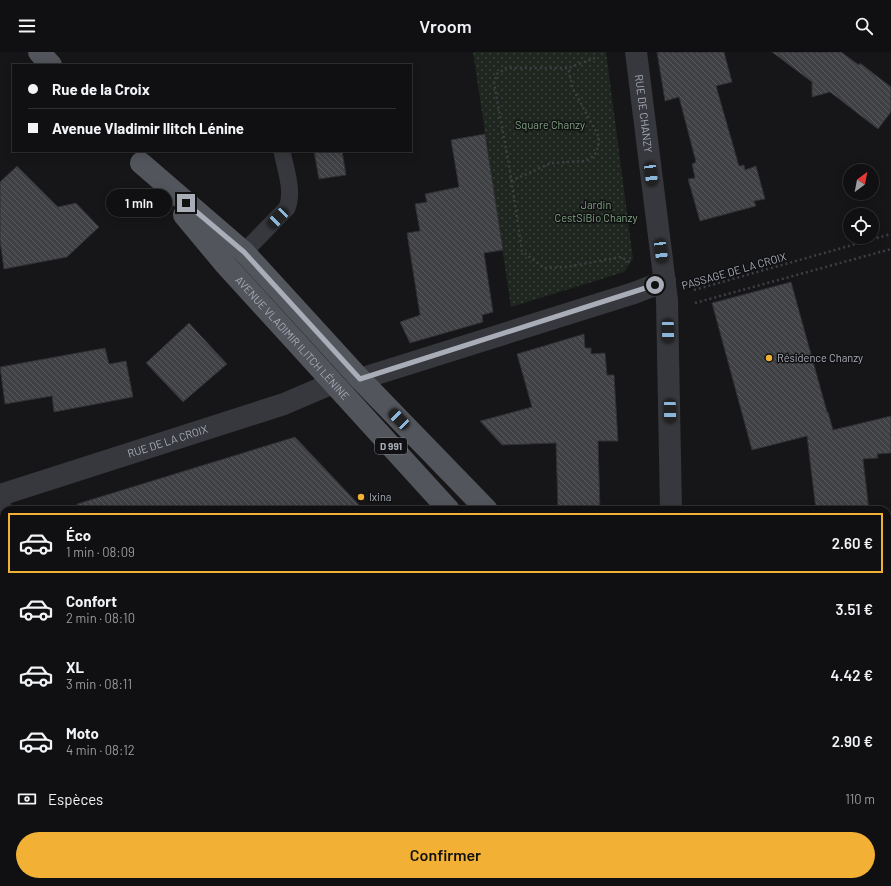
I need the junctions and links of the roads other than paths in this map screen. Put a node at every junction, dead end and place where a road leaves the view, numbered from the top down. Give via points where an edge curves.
1 (39, 52) edge
2 (636, 52) edge
3 (50, 64) edge
4 (282, 152) edge
5 (135, 157) edge
6 (244, 252) junction
7 (666, 291) junction
8 (360, 379) junction
9 (333, 383) junction
10 (0, 495) edge
11 (445, 506) edge
12 (483, 506) edge
13 (671, 506) edge

1 - 3 main road
2 - 7 street, RUE DE CHANZY
4 - 6 lane via 290,195 287,208
5 - 6 main road, AVENUE VLADIMIR ILITCH LÉNINE / D 991
5 - 9 main road, AVENUE VLADIMIR ILITCH LÉNINE / D 991 via 224,263
6 - 8 main road, AVENUE VLADIMIR ILITCH LÉNINE / D 991
7 - 8 street via 634,293
7 - 13 street, RUE DE CHANZY
8 - 12 main road, AVENUE VLADIMIR ILITCH LÉNINE / D 991
9 - 10 street, RUE DE LA CROIX via 284,404
9 - 11 main road, AVENUE VLADIMIR ILITCH LÉNINE / D 991

